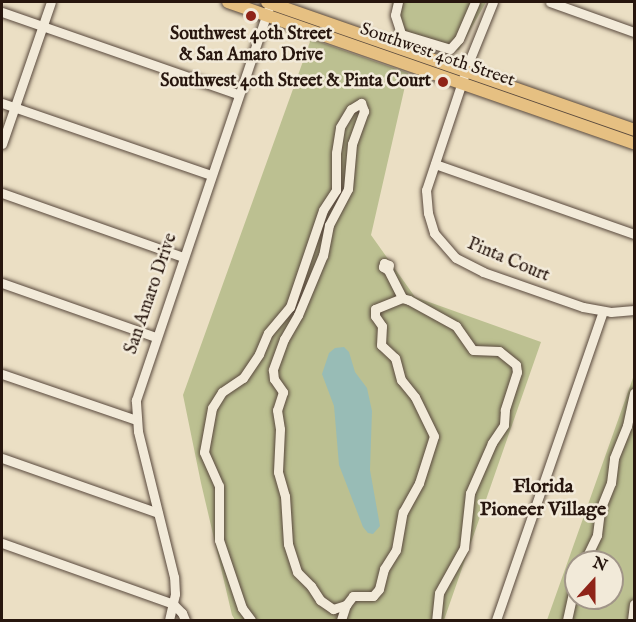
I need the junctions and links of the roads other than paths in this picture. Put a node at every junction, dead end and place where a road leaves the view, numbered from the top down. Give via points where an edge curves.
1 (51, 2) edge
2 (228, 2) edge
3 (398, 2) edge
4 (475, 2) edge
5 (493, 2) edge
6 (550, 2) edge
7 (268, 6) edge
8 (2, 12) edge
9 (42, 26) junction
10 (634, 32) edge
11 (463, 77) junction
12 (238, 94) junction
13 (2, 103) edge
14 (14, 107) junction
15 (634, 130) edge
16 (634, 143) edge
17 (2, 144) edge
18 (435, 164) junction
19 (211, 175) junction
20 (2, 193) edge
21 (634, 234) edge
22 (183, 256) junction
23 (388, 270) dead end
24 (2, 284) edge
25 (402, 298) junction
26 (634, 310) edge
27 (603, 311) junction
28 (155, 337) junction
29 (2, 374) edge
30 (634, 393) edge
31 (136, 420) junction
32 (2, 458) edge
33 (158, 513) junction
34 (2, 543) edge
35 (590, 550) edge
36 (173, 604) junction
37 (634, 604) edge
38 (346, 605) junction
39 (333, 609) junction
40 (341, 620) edge
41 (169, 621) edge
42 (185, 621) edge
43 (251, 621) edge
44 (436, 621) edge
45 (496, 621) edge
46 (632, 621) edge

1 - 9 street
2 - 7 main road, Southwest 40th Street
3 - 4 street via 395,15 401,34 450,49 459,39
5 - 11 street, Pinta Court
6 - 10 street
7 - 11 main road, Southwest 40th Street
7 - 12 street, San Amaro Drive
8 - 9 street
9 - 12 street
9 - 14 street
11 - 15 main road, Southwest 40th Street
11 - 16 main road, Southwest 40th Street
11 - 18 street, Pinta Court
12 - 19 street, San Amaro Drive
13 - 14 street
14 - 17 street
14 - 19 street
18 - 21 street
18 - 27 street, Pinta Court via 426,190 428,213 434,233 451,254 483,272
19 - 22 street, San Amaro Drive
20 - 22 street
22 - 28 street, San Amaro Drive
23 - 25 street
24 - 28 street
25 - 38 street via 376,307 374,313 382,326 381,345 395,358 401,380 430,423 434,440 419,483 403,512 396,550 377,591 370,596 353,596
25 - 44 street via 456,326 473,350 499,351 518,369 504,425 470,493 464,548 439,593
26 - 27 street, Pinta Court
27 - 45 street
28 - 31 street, San Amaro Drive via 137,392
29 - 31 street
30 - 35 street
31 - 33 street, San Amaro Drive
32 - 33 street
33 - 36 street, San Amaro Drive via 174,573
34 - 36 street
36 - 41 street, San Amaro Drive
36 - 42 street
37 - 46 street
38 - 39 street
38 - 40 street
39 - 40 street
39 - 43 street via 321,600 294,565 288,544 285,496 277,468 277,410 283,392 272,373 323,255 329,225 348,189 352,144 364,111 361,103 340,127 336,190 323,210 290,307 268,333 243,378 222,392 212,408 204,452 219,486 220,546 242,608

